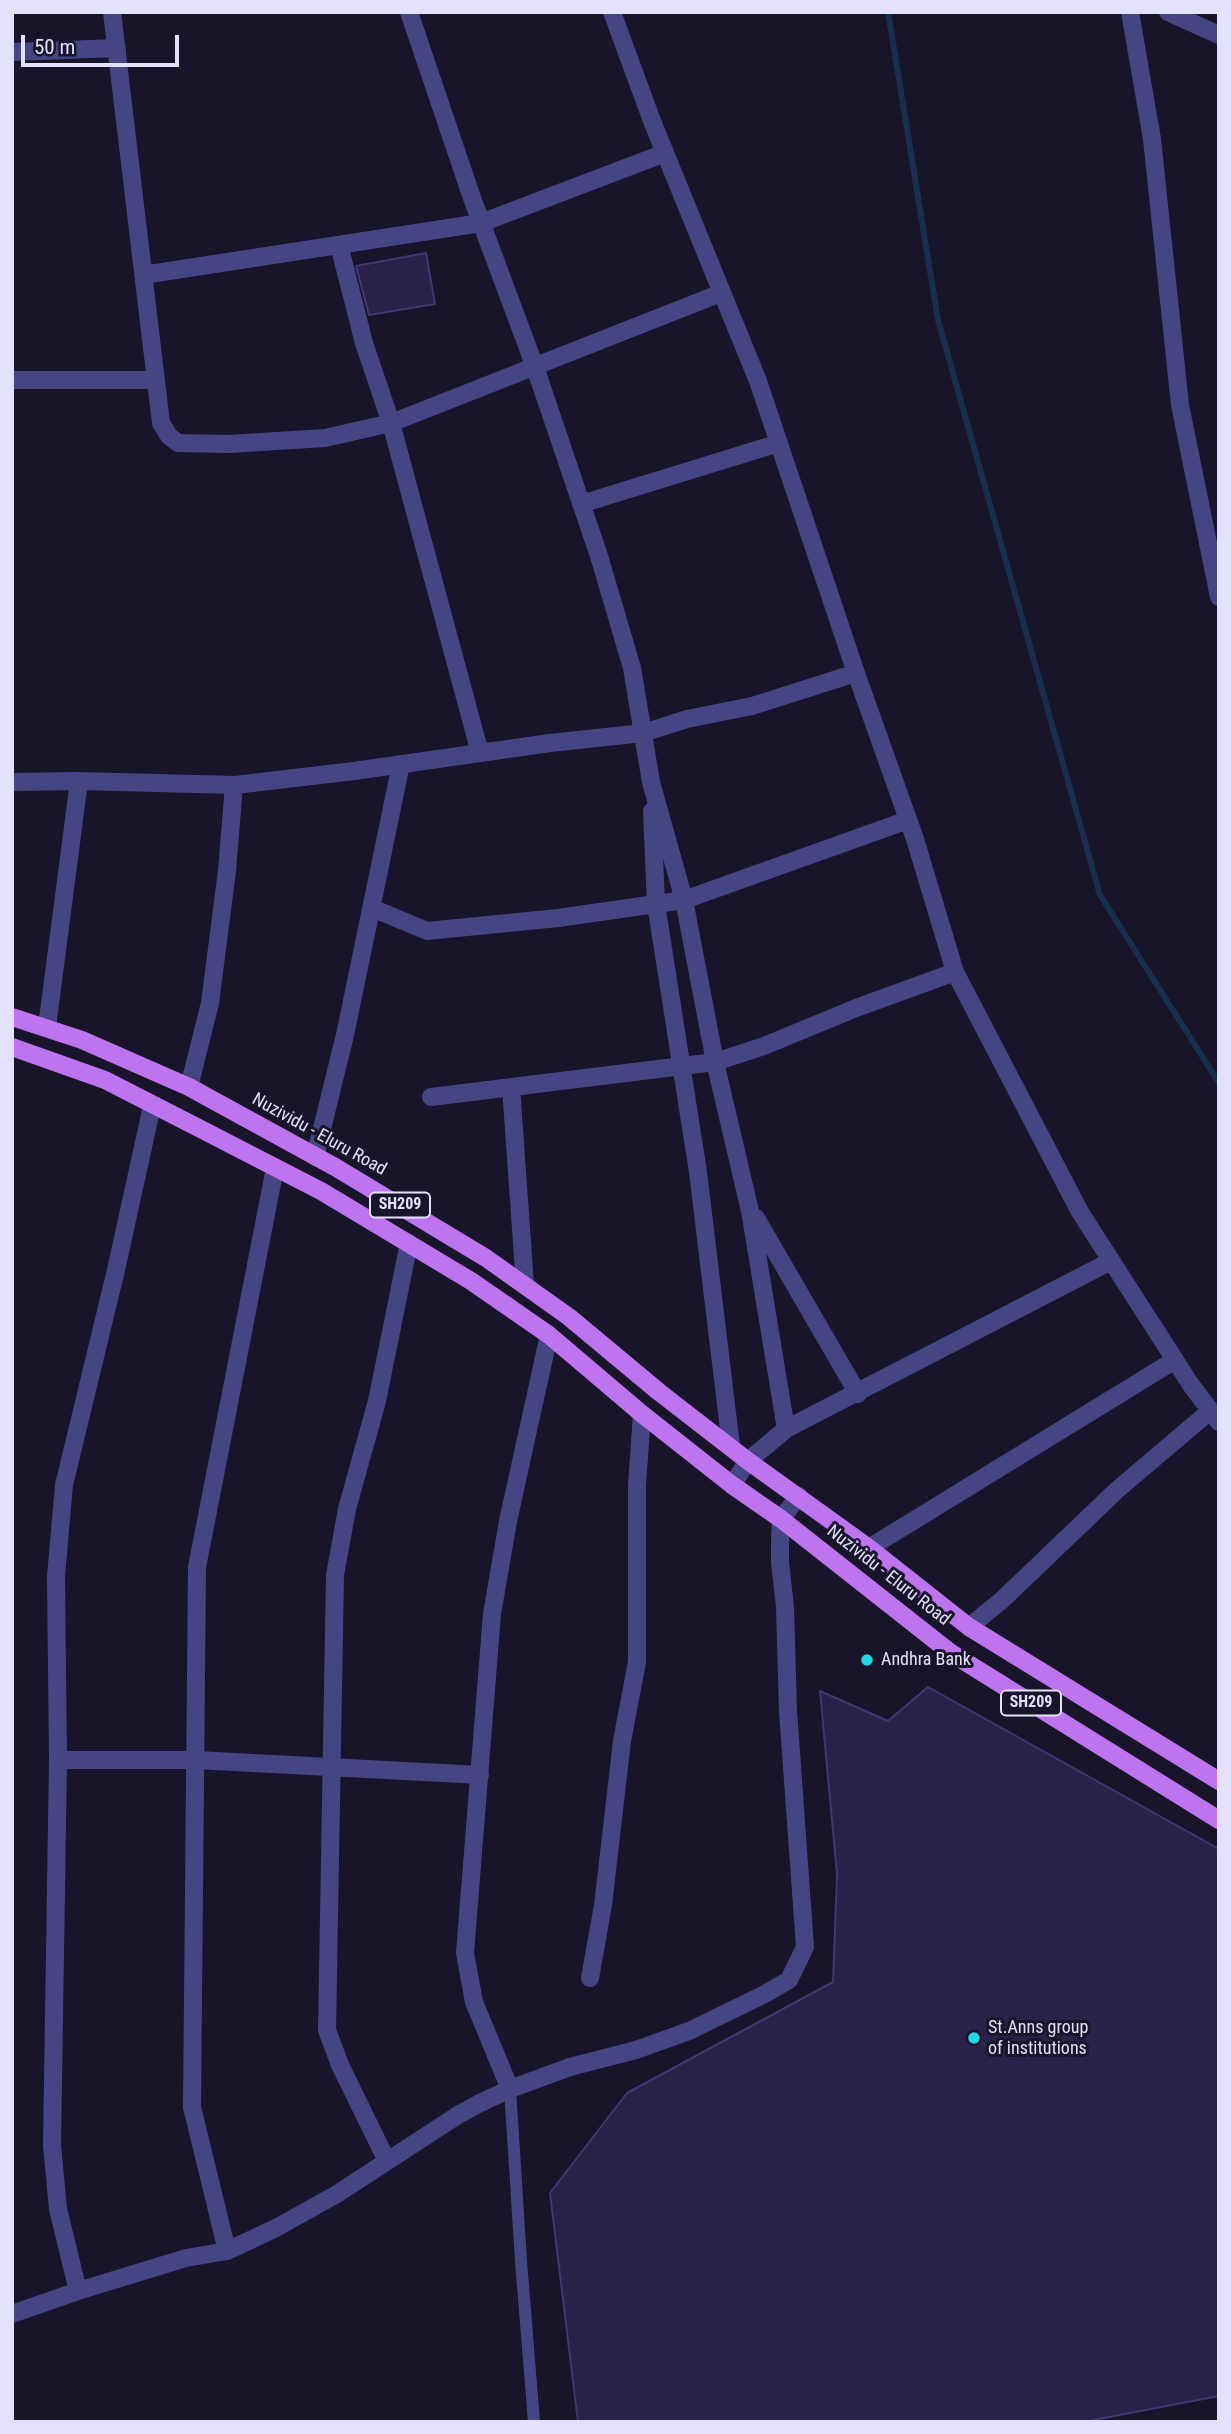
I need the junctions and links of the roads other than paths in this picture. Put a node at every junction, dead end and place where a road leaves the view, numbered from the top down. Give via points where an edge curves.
1 (111, 12) edge
2 (409, 12) edge
3 (612, 12) edge
4 (1130, 12) edge
5 (1168, 12) edge
6 (1219, 36) edge
7 (117, 48) junction
8 (12, 52) edge
9 (665, 153) junction
10 (481, 223) junction
11 (340, 245) junction
12 (143, 275) junction
13 (722, 293) junction
14 (535, 367) junction
15 (12, 380) edge
16 (156, 380) junction
17 (391, 423) junction
18 (779, 443) junction
19 (581, 504) junction
20 (1219, 597) edge
21 (856, 673) junction
22 (643, 733) junction
23 (480, 753) junction
24 (401, 764) junction
25 (79, 781) junction
26 (12, 782) edge
27 (651, 782) junction
28 (234, 785) junction
29 (908, 820) junction
30 (684, 900) junction
31 (656, 904) junction
32 (372, 908) junction
33 (955, 972) junction
34 (12, 1017) edge
35 (47, 1027) junction
36 (12, 1046) edge
37 (715, 1062) junction
38 (682, 1068) junction
39 (189, 1087) junction
40 (511, 1087) junction
41 (430, 1097) dead end
42 (152, 1106) junction
43 (315, 1157) junction
44 (275, 1168) junction
45 (748, 1205) junction
46 (410, 1243) junction
47 (1111, 1261) junction
48 (525, 1285) junction
49 (549, 1335) junction
50 (1175, 1360) junction
51 (858, 1394) junction
52 (642, 1414) junction
53 (1215, 1417) edge
54 (786, 1429) junction
55 (731, 1446) junction
56 (748, 1461) junction
57 (732, 1485) junction
58 (799, 1496) junction
59 (781, 1519) junction
60 (869, 1548) junction
61 (968, 1627) junction
62 (58, 1760) junction
63 (197, 1760) junction
64 (332, 1766) junction
65 (480, 1775) junction
66 (1219, 1781) edge
67 (1219, 1820) edge
68 (590, 1978) dead end
69 (510, 2089) junction
70 (387, 2161) junction
71 (227, 2251) junction
72 (78, 2291) junction
73 (12, 2314) edge
74 (534, 2422) edge

1 - 7 street
2 - 10 street
3 - 9 street
4 - 20 street via 1152,139 1180,405
5 - 6 street
7 - 8 street
7 - 12 street
9 - 10 street
9 - 13 street
10 - 11 street
10 - 14 street
11 - 12 street
11 - 17 street via 364,343
12 - 16 street
13 - 14 street
13 - 18 street
14 - 17 street
14 - 19 street
15 - 16 street
16 - 17 street via 161,423 178,443 325,438
17 - 23 street
18 - 19 street
18 - 21 street
19 - 22 street via 632,668
21 - 22 street via 752,706
21 - 29 street
22 - 23 street
22 - 27 street
23 - 24 street
24 - 28 street
24 - 32 street
25 - 26 street
25 - 28 street
25 - 35 street
27 - 30 street
27 - 31 street
28 - 39 street via 209,1003
29 - 30 street
29 - 33 street
30 - 31 street
30 - 37 street
31 - 32 street via 427,931
31 - 38 street
32 - 43 street
33 - 37 street
33 - 47 street via 1080,1212
34 - 35 main road, Nuzividu - Eluru Road / SH209
35 - 39 main road, Nuzividu - Eluru Road / SH209
36 - 42 main road, SH209 via 105,1080
37 - 38 street
37 - 45 street
38 - 40 street
38 - 55 street
39 - 43 main road, Nuzividu - Eluru Road / SH209
40 - 41 street
40 - 48 street
42 - 44 main road, SH209
42 - 62 street via 64,1485 56,1576
43 - 48 main road, Nuzividu - Eluru Road / SH209 via 424,1219
44 - 46 main road, SH209
44 - 63 street via 197,1567
45 - 51 street
45 - 54 street
46 - 49 main road, SH209
46 - 64 street via 335,1576
47 - 50 street
47 - 51 street
48 - 55 main road, Nuzividu - Eluru Road / SH209
49 - 52 main road, SH209
49 - 65 street via 492,1614
50 - 53 street
50 - 60 street
51 - 54 street
52 - 57 main road, SH209
52 - 68 street via 636,1485 637,1662
53 - 61 street via 1117,1490
54 - 56 street
55 - 56 main road, Nuzividu - Eluru Road / SH209
56 - 57 street
56 - 58 main road, Nuzividu - Eluru Road
57 - 59 main road, Nuzividu - Eluru Road
58 - 59 street
58 - 60 main road, Nuzividu - Eluru Road
59 - 67 main road, Nuzividu - Eluru Road / SH209 via 951,1653
59 - 69 street via 788,1711 805,1947 789,1980 742,2006 636,2050
60 - 61 main road, Nuzividu - Eluru Road
61 - 66 main road, Nuzividu - Eluru Road
62 - 63 street
62 - 72 street via 52,2146 58,2209
63 - 64 street
63 - 71 street via 192,2107
64 - 65 street
64 - 70 street via 327,2029
65 - 69 street via 465,1954 474,2002
69 - 70 street via 458,2115
69 - 74 lane
70 - 71 street via 325,2200
71 - 72 street via 186,2258
72 - 73 street

